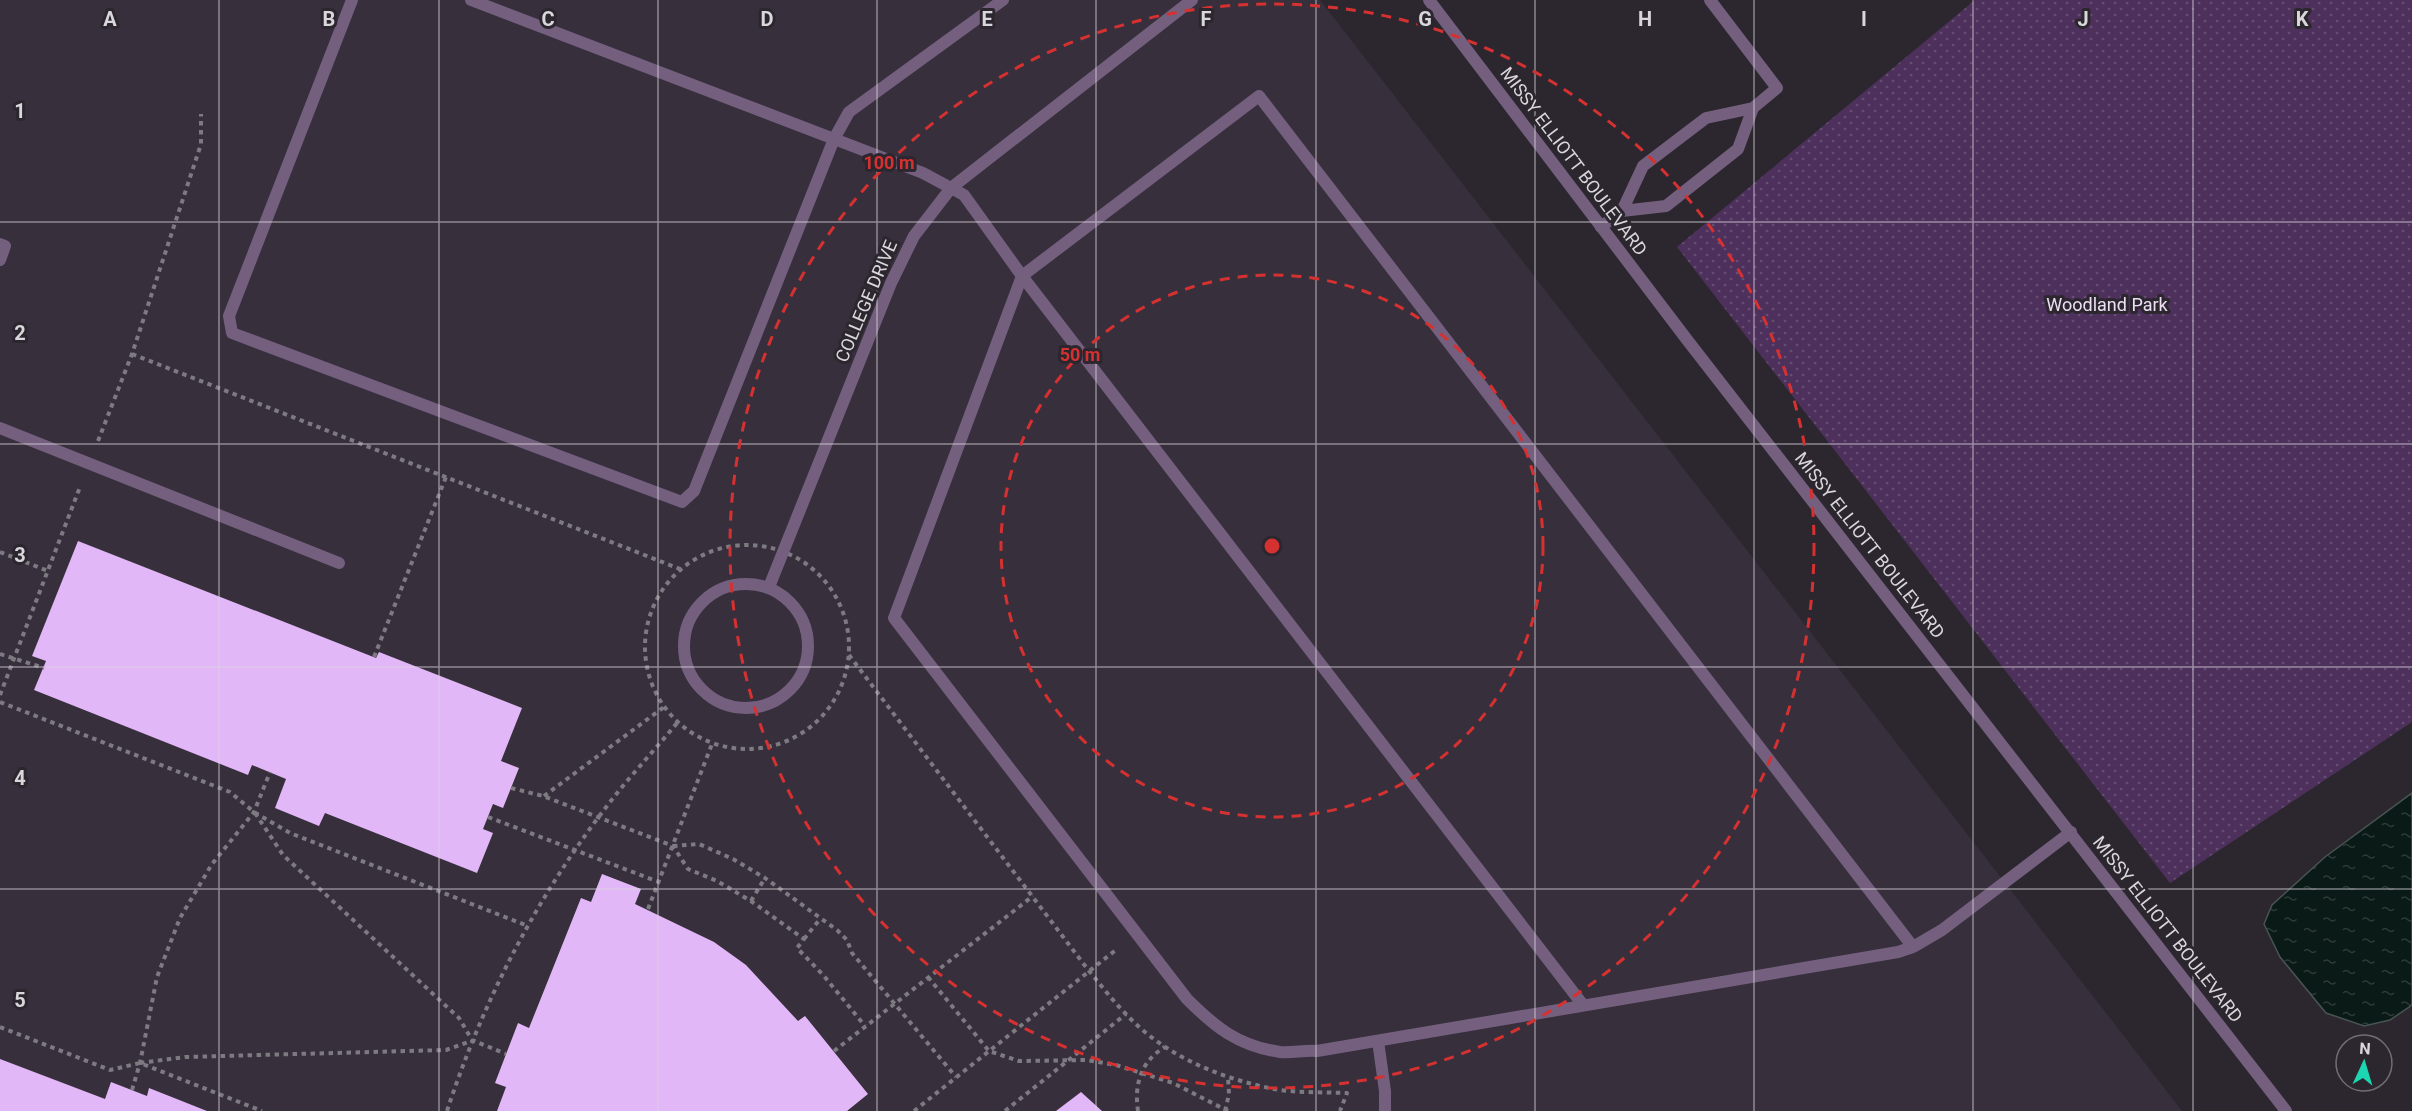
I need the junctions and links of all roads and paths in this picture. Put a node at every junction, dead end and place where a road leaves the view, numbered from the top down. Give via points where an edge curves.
1 (352, 0) edge
2 (471, 0) edge
3 (1003, 0) edge
4 (1192, 0) edge
5 (1429, 0) edge
6 (1710, 0) edge
7 (1753, 108) junction
8 (201, 114) dead end
9 (834, 139) junction
10 (951, 188) junction
11 (1622, 211) junction
12 (1601, 227) junction
13 (0, 244) edge
14 (0, 260) edge
15 (1022, 276) junction
16 (132, 354) junction
17 (0, 428) edge
18 (90, 463) junction
19 (446, 477) junction
20 (0, 552) edge
21 (784, 552) junction
22 (339, 563) dead end
23 (680, 568) junction
24 (48, 571) junction
25 (769, 587) junction
26 (0, 654) edge
27 (849, 655) junction
28 (374, 657) dead end
29 (14, 659) junction
30 (44, 668) dead end
31 (0, 695) edge
32 (0, 702) edge
33 (664, 707) junction
34 (677, 723) junction
35 (712, 744) junction
36 (270, 772) dead end
37 (511, 788) dead end
38 (543, 796) junction
39 (254, 812) junction
40 (488, 817) dead end
41 (598, 817) junction
42 (2071, 832) junction
43 (673, 846) junction
44 (575, 850) junction
45 (765, 878) junction
46 (659, 882) junction
47 (1032, 896) junction
48 (750, 901) junction
49 (648, 909) dead end
50 (820, 919) junction
51 (528, 926) junction
52 (1138, 936) junction
53 (804, 939) junction
54 (1913, 946) junction
55 (1089, 971) junction
56 (928, 977) junction
57 (895, 1003) junction
58 (1583, 1005) junction
59 (1126, 1014) junction
60 (865, 1026) junction
61 (0, 1027) edge
62 (472, 1041) junction
63 (1378, 1041) junction
64 (1165, 1047) junction
65 (834, 1051) dead end
66 (989, 1051) junction
67 (506, 1054) dead end
68 (1069, 1060) junction
69 (140, 1063) junction
70 (1141, 1072) junction
71 (956, 1077) junction
72 (1228, 1077) junction
73 (132, 1090) dead end
74 (262, 1111) edge
75 (447, 1111) edge
76 (914, 1111) edge
77 (1005, 1111) edge
78 (1138, 1111) edge
79 (1227, 1111) edge
80 (1340, 1111) edge
81 (1385, 1111) edge
82 (2286, 1111) edge

1 - 9 street via 229,316 232,333 682,502 694,491
2 - 9 street
3 - 9 street via 849,112
4 - 10 street, COLLEGE DRIVE
5 - 12 street, MISSY ELLIOTT BOULEVARD
6 - 7 street via 1777,88
7 - 11 street via 1706,118 1643,166
7 - 11 street via 1738,149 1666,206
8 - 16 path via 201,144
9 - 10 street via 923,172
10 - 15 street via 964,195
10 - 21 street, COLLEGE DRIVE via 914,236 891,283
11 - 12 street
12 - 42 street, MISSY ELLIOTT BOULEVARD
13 - 14 street via 5,246
15 - 52 street via 894,618
15 - 54 street via 1259,96
15 - 58 street
16 - 18 path
16 - 19 path
17 - 18 street
18 - 22 street
18 - 24 path
19 - 23 path
19 - 28 path
20 - 24 path
21 - 23 path via 756,546 716,549
21 - 25 street, COLLEGE DRIVE
21 - 27 path via 808,565 831,588 845,617
23 - 33 path via 664,585 649,614 643,646 648,677
24 - 29 path
25 - 25 street via 748,583 726,586 707,596 693,612 685,633 684,654 697,683 722,704 742,708 780,699 795,686 805,669 807,630 786,597
26 - 29 path
27 - 35 path via 844,680 829,709 806,731 777,745 745,750
27 - 47 path
29 - 30 path
29 - 31 path
32 - 39 path via 230,792
33 - 34 path
33 - 38 path
34 - 35 path
34 - 41 path
35 - 43 path
36 - 39 path
37 - 38 path
38 - 41 path
39 - 51 path via 290,833
39 - 62 path via 284,855 459,1018
39 - 69 path via 212,864 180,918 157,977
40 - 44 path
41 - 43 path
41 - 44 path
42 - 54 street via 1942,930
42 - 82 street, MISSY ELLIOTT BOULEVARD
43 - 45 path via 699,844
43 - 46 path
43 - 48 path via 688,869
44 - 46 path
44 - 51 path
45 - 48 path
45 - 50 path
46 - 49 path
47 - 55 path
47 - 56 path
48 - 53 path
50 - 53 path
50 - 57 path via 847,940 852,952
51 - 62 path
52 - 55 path
52 - 63 street via 1187,999 1213,1025 1245,1043 1281,1052 1317,1051
53 - 60 path via 797,948
54 - 58 street via 1883,955
55 - 59 path
55 - 66 path
56 - 57 path
56 - 66 path
57 - 60 path
57 - 71 path
58 - 63 street
59 - 64 path
59 - 68 path
60 - 65 path
61 - 69 path via 110,1070
62 - 67 path
62 - 69 path via 446,1050 185,1057
62 - 75 path
63 - 81 street
64 - 70 path via 1152,1054
64 - 72 path via 1187,1061
66 - 68 path via 1019,1061
66 - 71 path
68 - 70 path
68 - 77 path
69 - 73 path
69 - 74 path
70 - 78 path
70 - 79 path via 1200,1095
71 - 76 path
72 - 79 path
72 - 80 path via 1275,1089 1347,1093

